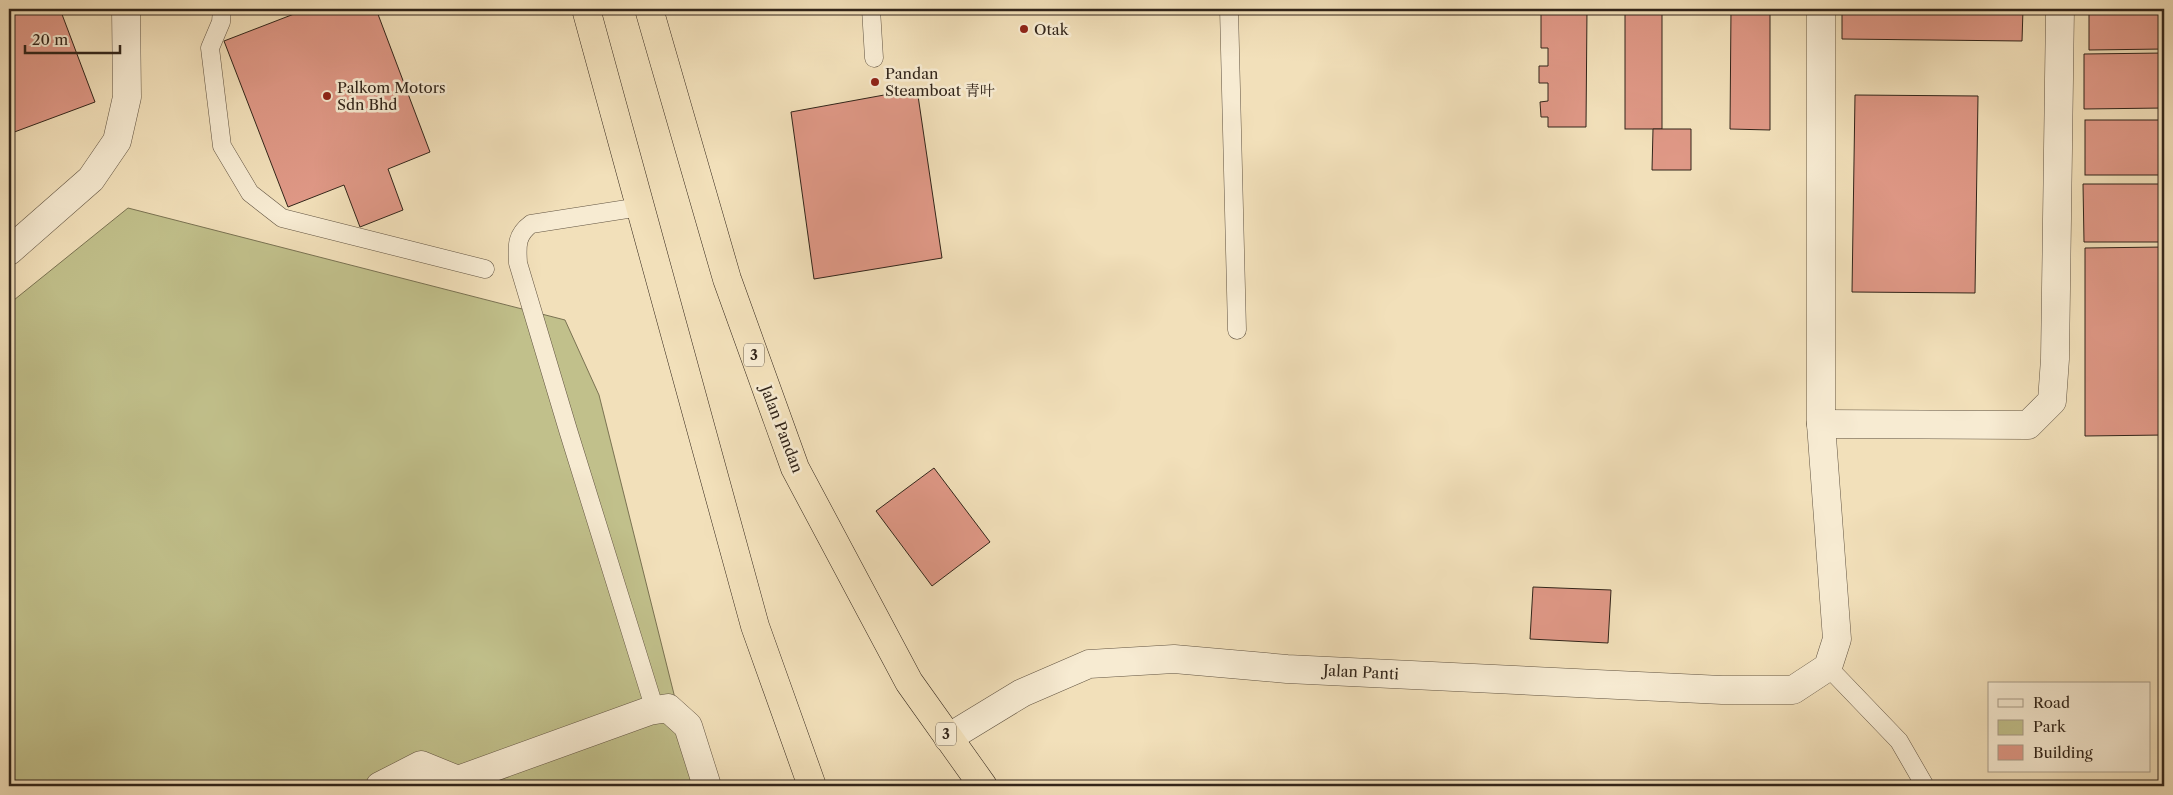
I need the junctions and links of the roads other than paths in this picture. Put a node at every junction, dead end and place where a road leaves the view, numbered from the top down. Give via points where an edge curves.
1 (126, 9) edge
2 (222, 9) edge
3 (586, 9) edge
4 (649, 9) edge
5 (871, 9) edge
6 (1229, 9) edge
7 (1821, 9) edge
8 (2060, 9) edge
9 (874, 58) dead end
10 (640, 207) junction
11 (9, 251) edge
12 (485, 269) dead end
13 (1237, 330) dead end
14 (1821, 424) junction
15 (1828, 667) junction
16 (655, 710) junction
17 (948, 738) junction
18 (380, 786) edge
19 (707, 786) edge
20 (812, 786) edge
21 (982, 786) edge
22 (1925, 786) edge

1 - 11 street via 127,97 117,141 91,178
2 - 12 lane via 221,22 210,48 222,146 250,193 282,218
3 - 10 highway
4 - 17 highway, Jalan Pandan / 3 via 726,279 795,468 909,682
5 - 9 lane
6 - 13 lane
7 - 14 street
8 - 14 street via 2052,401 2028,425
10 - 16 lane via 530,224 516,244 518,263 565,421
10 - 20 highway via 755,626
14 - 15 street via 1836,639
15 - 17 street, Jalan Panti via 1793,690 1297,669 1174,659 1089,664 1022,693
15 - 22 lane via 1899,741
16 - 18 street via 458,780 420,765
16 - 19 street via 668,708 688,726
17 - 21 highway, Jalan Pandan / 3

